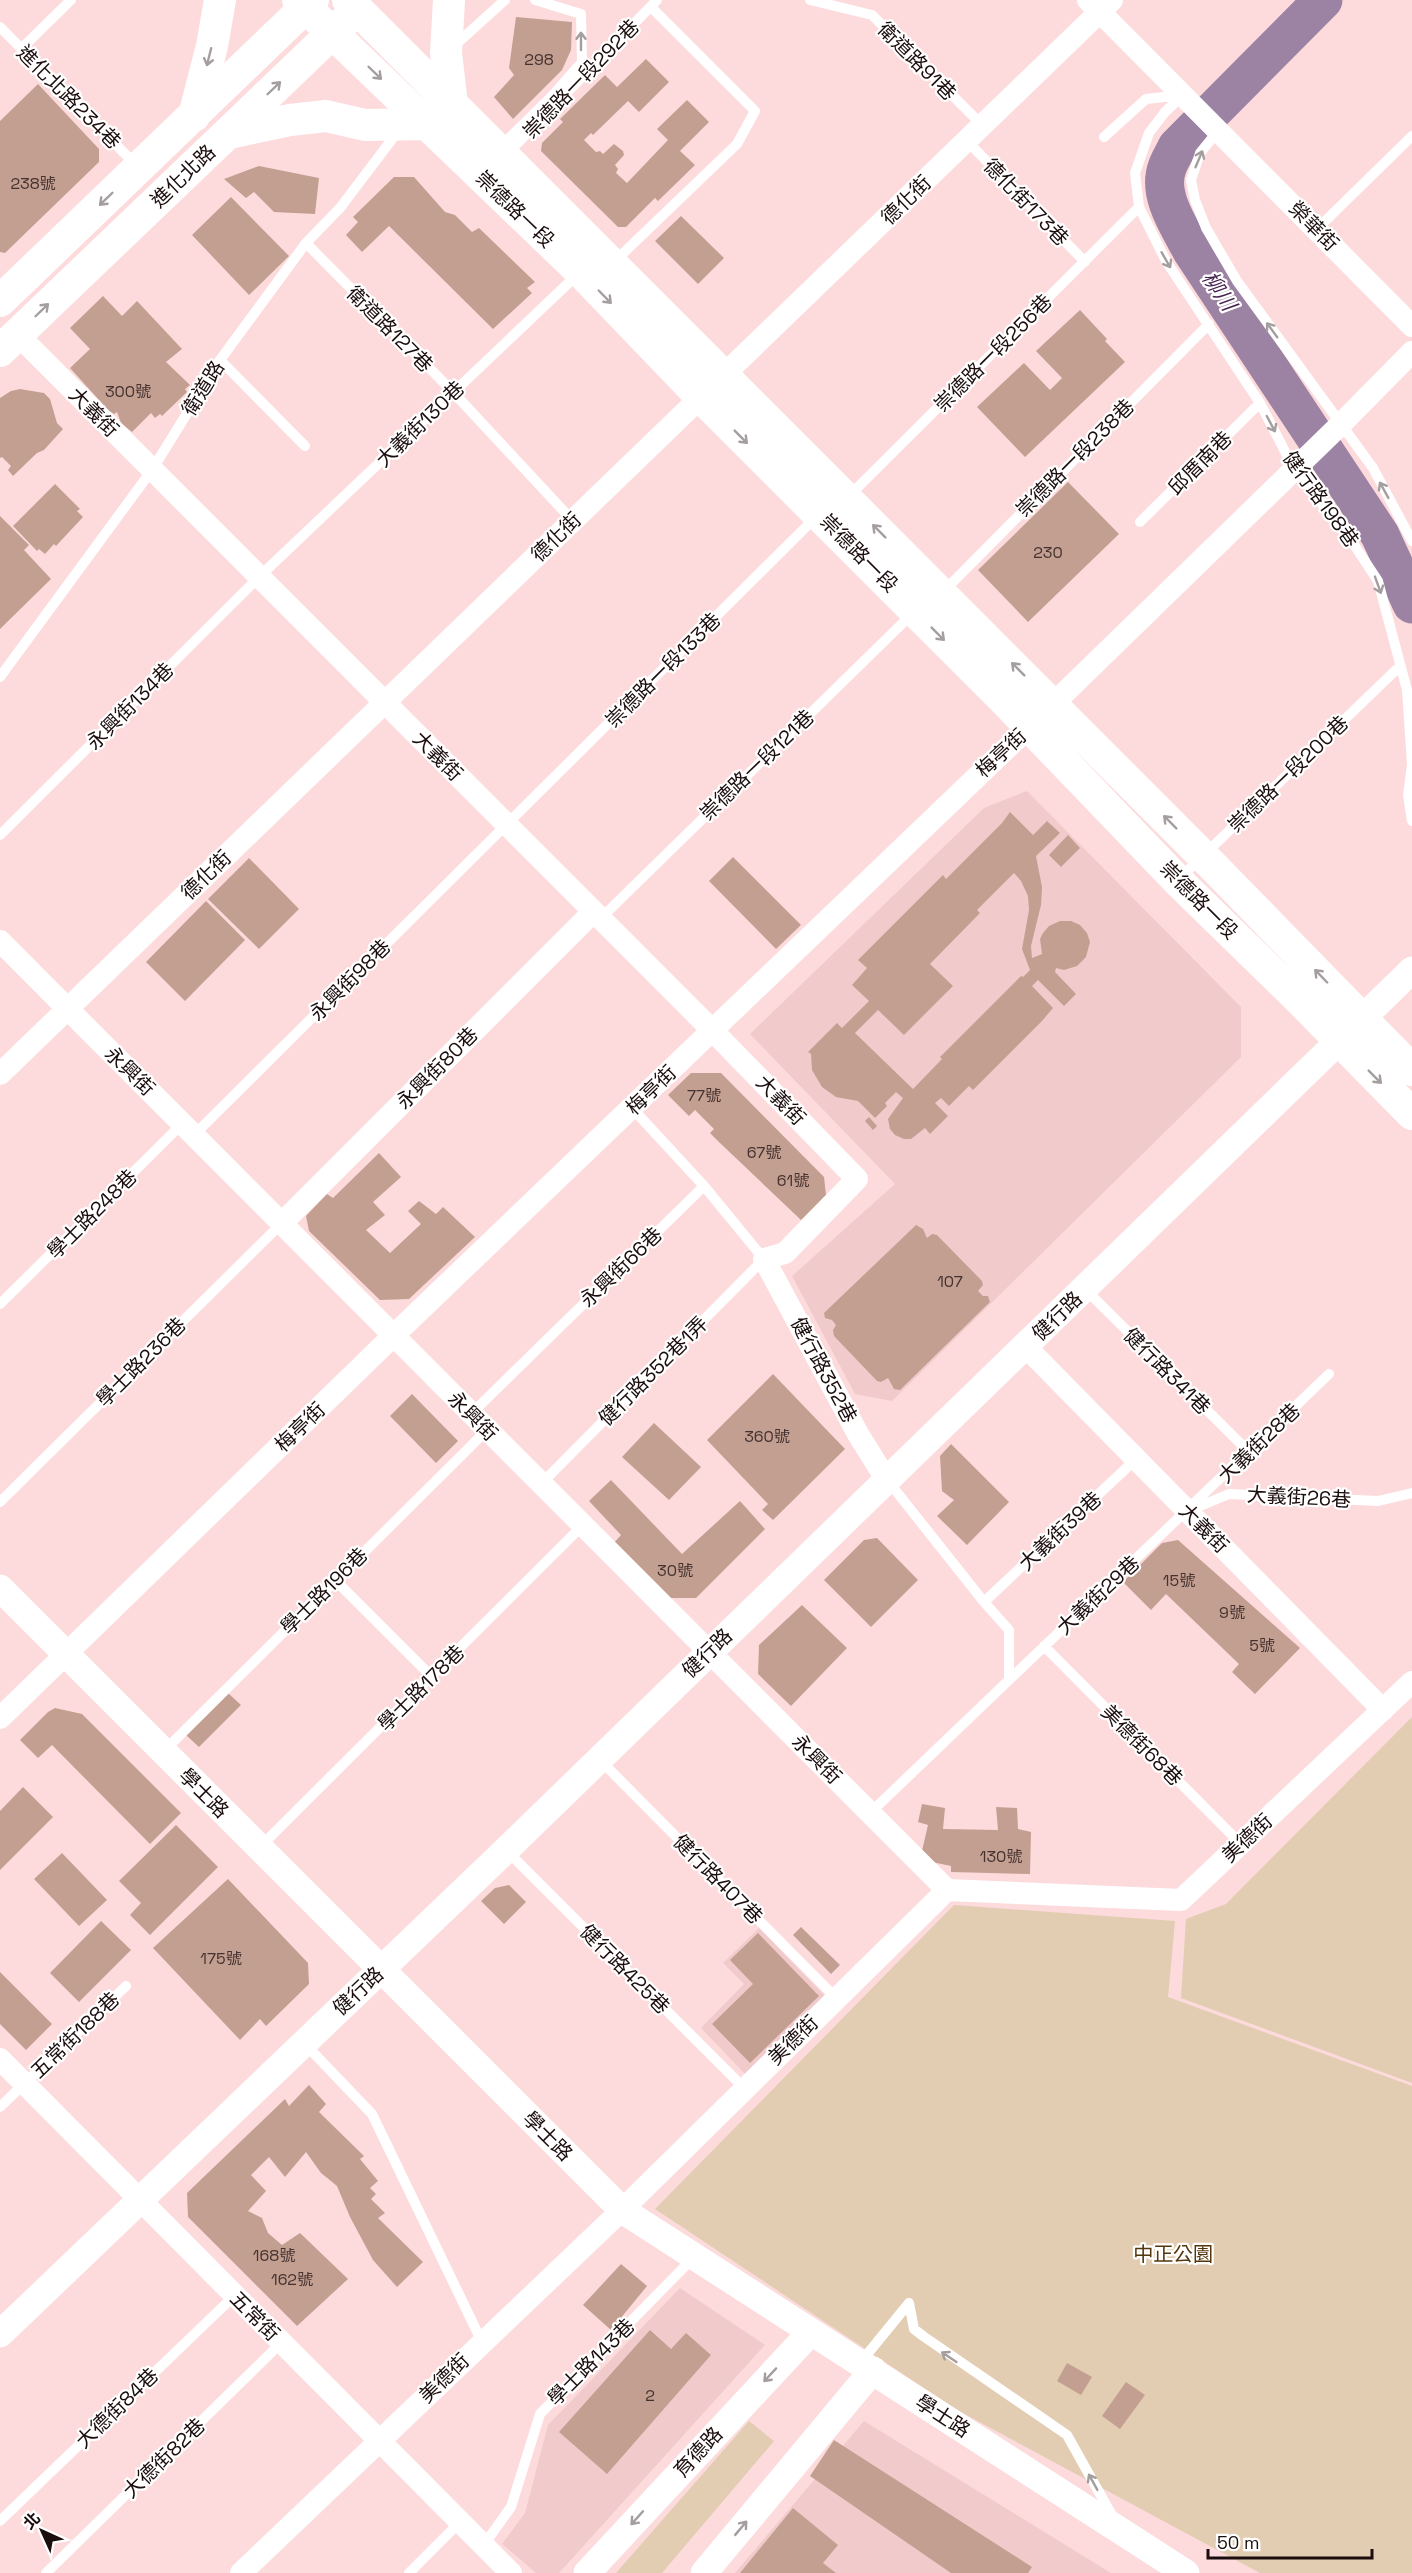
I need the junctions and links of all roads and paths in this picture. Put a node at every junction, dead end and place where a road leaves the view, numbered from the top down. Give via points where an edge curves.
1 (72, 0) edge
2 (220, 0) edge
3 (449, 0) edge
4 (505, 0) edge
5 (535, 0) edge
6 (810, 0) edge
7 (825, 1) edge
8 (306, 2) edge
9 (357, 3) edge
10 (654, 3) edge
11 (1100, 4) edge
12 (0, 27) edge
13 (333, 33) junction
14 (21, 49) junction
15 (446, 52) junction
16 (1185, 98) junction
17 (452, 104) junction
18 (194, 116) junction
19 (427, 124) junction
20 (1217, 129) junction
21 (228, 134) junction
22 (975, 134) junction
23 (1412, 136) edge
24 (1104, 137) dead end
25 (501, 153) junction
26 (138, 167) junction
27 (1139, 207) junction
28 (1317, 229) junction
29 (306, 243) junction
30 (1085, 262) junction
31 (612, 264) junction
32 (581, 272) junction
33 (0, 302) edge
34 (1209, 324) junction
35 (1412, 326) edge
36 (8, 343) edge
37 (1412, 352) edge
38 (220, 360) junction
39 (724, 375) junction
40 (453, 393) junction
41 (701, 397) junction
42 (1260, 403) junction
43 (1335, 429) junction
44 (305, 446) dead end
45 (1298, 465) junction
46 (152, 470) junction
47 (846, 498) junction
48 (819, 513) junction
49 (572, 520) junction
50 (1140, 522) dead end
51 (1412, 542) edge
52 (259, 577) junction
53 (942, 593) junction
54 (915, 610) junction
55 (1399, 667) junction
56 (0, 677) edge
57 (384, 703) junction
58 (1052, 705) junction
59 (1028, 727) junction
60 (1412, 821) edge
61 (507, 825) junction
62 (0, 835) edge
63 (1203, 856) junction
64 (1178, 881) junction
65 (596, 916) junction
66 (0, 941) edge
67 (1412, 970) edge
68 (67, 1009) junction
69 (1361, 1019) junction
70 (713, 1031) junction
71 (1340, 1041) junction
72 (1412, 1070) edge
73 (0, 1074) edge
74 (632, 1108) junction
75 (1412, 1114) edge
76 (189, 1129) junction
77 (704, 1186) junction
78 (282, 1223) junction
79 (764, 1259) junction
80 (1085, 1289) junction
81 (0, 1304) edge
82 (394, 1335) junction
83 (1025, 1346) junction
84 (1329, 1374) dead end
85 (471, 1414) junction
86 (487, 1430) junction
87 (1249, 1452) junction
88 (1136, 1459) junction
89 (886, 1479) junction
90 (541, 1484) junction
91 (1412, 1493) edge
92 (0, 1502) edge
93 (1188, 1511) junction
94 (582, 1526) junction
95 (335, 1580) junction
96 (0, 1588) edge
97 (984, 1602) junction
98 (1044, 1646) junction
99 (709, 1651) junction
100 (66, 1655) junction
101 (432, 1677) junction
102 (1009, 1680) junction
103 (1412, 1682) edge
104 (1383, 1710) junction
105 (0, 1718) edge
106 (163, 1752) junction
107 (599, 1759) junction
108 (870, 1813) junction
109 (1241, 1844) junction
110 (259, 1848) junction
111 (506, 1850) junction
112 (946, 1890) junction
113 (381, 1970) junction
114 (126, 1986) dead end
115 (836, 1998) junction
116 (304, 2043) junction
117 (0, 2059) edge
118 (24, 2084) junction
119 (744, 2088) junction
120 (0, 2107) edge
121 (139, 2201) junction
122 (622, 2210) junction
123 (694, 2257) junction
124 (234, 2296) junction
125 (810, 2333) junction
126 (0, 2334) edge
127 (282, 2342) junction
128 (482, 2342) junction
129 (866, 2367) junction
130 (379, 2441) junction
131 (0, 2521) edge
132 (460, 2522) junction
133 (1122, 2533) junction
134 (483, 2546) junction
135 (46, 2573) edge
136 (241, 2573) edge
137 (409, 2573) edge
138 (511, 2573) edge
139 (587, 2573) edge
140 (704, 2573) edge
141 (1186, 2573) edge

1 - 14 lane
2 -> 18 main road
3 - 15 main road
4 - 15 lane
25 -> 5 lane via 582,62 581,14
6 - 7 lane, 衛道路91巷
7 - 22 lane, 衛道路91巷 via 872,15
8 - 13 main road, 崇德路一段
8 - 18 main road, 進化北路
9 - 13 main road, 進化北路
9 - 17 main road, 崇德路一段
10 - 25 lane, 崇德路一段292巷
10 - 31 lane via 755,111 737,144
11 - 16 street
11 - 22 street, 德化街
12 - 14 lane, 進化北路234巷
13 -> 19 main road, 崇德路一段
21 -> 13 main road, 進化北路
14 - 26 lane, 進化北路234巷
15 - 17 main road
16 - 20 street, 榮華街
16 - 24 lane via 1146,99
16 - 27 lane, 健行路198巷 via 1165,112 1149,133 1135,173
17 - 25 main road, 崇德路一段
18 - 26 main road, 進化北路
19 - 21 main road via 365,125 326,116
19 - 29 lane, 衛道路 via 398,130 340,208
19 - 32 main road, 崇德路一段
20 - 28 street, 榮華街
43 -> 20 lane via 1206,228 1191,180 1200,153
36 -> 21 main road, 進化北路
22 - 30 lane, 德化街173巷
22 - 39 street, 德化街
23 - 28 lane
25 - 31 main road, 崇德路一段
26 -> 33 main road, 進化北路
27 - 30 lane, 崇德路一段256巷
27 -> 34 lane, 健行路198巷 via 1166,261
28 - 35 street, 榮華街
29 - 38 lane, 衛道路
29 - 40 lane, 衛道路127巷
30 - 47 lane, 崇德路一段256巷
31 - 39 main road, 崇德路一段
32 - 40 lane, 大義街130巷
32 -> 41 main road, 崇德路一段
34 - 42 lane, 健行路198巷
34 - 53 lane, 崇德路一段238巷
36 - 46 street, 大義街
37 - 43 street
38 - 44 lane
38 - 46 lane, 衛道路
39 - 41 street, 德化街
39 - 47 main road, 崇德路一段
40 - 49 lane, 衛道路127巷
40 - 52 lane, 大義街130巷
41 -> 48 main road, 崇德路一段
41 - 49 street, 德化街
42 -> 45 lane, 健行路198巷
42 - 50 lane, 邱厝南巷
43 - 45 street, 梅亭街
51 -> 43 lane via 1372,468
45 -> 55 lane, 健行路198巷 via 1378,581
45 - 58 street, 梅亭街
46 - 52 street, 大義街
46 - 56 lane, 衛道路
53 -> 47 main road, 崇德路一段
48 - 54 main road, 崇德路一段
48 - 61 lane, 崇德路一段133巷
49 - 57 street, 德化街
52 - 57 street, 大義街
52 - 62 lane, 永興街134巷
58 -> 53 main road, 崇德路一段
54 -> 59 main road, 崇德路一段
54 - 65 lane, 崇德路一段121巷
55 - 60 lane, 健行路198巷 via 1407,690 1412,765 1408,795
55 - 63 lane, 崇德路一段200巷
57 - 61 street, 大義街
57 - 68 street, 德化街
58 - 59 street, 梅亭街
63 -> 58 main road, 崇德路一段
59 - 64 main road, 崇德路一段
59 - 70 street, 梅亭街
61 - 65 street, 大義街
61 - 76 lane, 永興街98巷
63 - 64 lane, 崇德路一段200巷
69 -> 63 main road, 崇德路一段
64 - 71 main road, 崇德路一段
65 - 70 street, 大義街
65 - 78 street, 永興街80巷
66 - 68 street, 永興街
67 - 69 street, 健行路
68 - 73 street, 德化街
68 - 76 street, 永興街
69 - 71 street, 健行路
69 - 72 main road, 崇德路一段
70 - 74 street, 梅亭街
70 - 79 street, 大義街 via 857,1179 785,1253
71 -> 75 main road, 崇德路一段
71 - 80 street, 健行路
74 - 77 lane
74 - 82 street, 梅亭街
76 - 78 street, 永興街
76 - 81 lane, 學士路248巷
77 - 79 lane
77 - 85 lane, 永興街66巷
78 - 82 street, 永興街
78 - 92 lane, 學士路236巷
79 - 89 street, 健行路352巷
79 - 90 lane, 健行路352巷1弄
80 - 83 street, 健行路
80 - 87 lane, 健行路341巷
82 - 85 street, 永興街
82 - 100 street, 梅亭街
83 - 88 street, 大義街
83 - 89 street, 健行路
84 - 87 lane, 大義街28巷
85 - 86 street, 永興街
86 - 90 street, 永興街
86 - 95 lane, 學士路196巷
87 - 93 lane, 大義街28巷
88 - 93 street, 大義街
88 - 97 lane, 大義街39巷
89 - 97 lane
89 - 99 street, 健行路
90 - 94 street, 永興街
91 - 93 lane, 大義街26巷 via 1378,1501 1229,1494
93 - 98 lane, 大義街29巷
93 - 104 street, 大義街
94 - 99 street, 永興街
94 - 101 lane, 學士路178巷
95 - 101 lane
95 - 106 lane, 學士路196巷
96 - 100 street, 學士路
97 - 102 lane via 1009,1630
98 - 102 lane, 大義街29巷
98 - 109 lane, 美德街68巷
99 - 107 street, 健行路
99 - 108 street, 永興街
100 - 105 street, 梅亭街
100 - 106 street, 學士路
101 - 110 lane, 學士路178巷
102 - 108 lane, 大義街29巷
103 - 104 street, 美德街
104 - 109 street, 美德街
106 - 110 street, 學士路
107 - 111 street, 健行路
107 - 115 lane, 健行路407巷
108 - 112 street, 永興街
109 - 112 street, 美德街 via 1181,1900
110 - 113 street, 學士路
111 - 113 street, 健行路
111 - 119 lane, 健行路425巷
112 - 115 street, 美德街
113 - 116 street, 健行路
113 - 122 street, 學士路
114 - 118 lane, 五常街188巷
115 - 119 street, 美德街
116 - 121 street, 健行路
116 - 128 lane via 372,2114
117 - 118 street, 五常街
118 - 120 lane, 五常街188巷
118 - 121 street, 五常街
119 - 122 street, 美德街
121 - 124 street, 五常街
121 - 126 street, 健行路
122 - 123 street, 學士路
122 - 128 street, 美德街
123 - 125 street, 學士路
123 - 134 lane, 學士路143巷 via 540,2414 511,2507
124 - 127 street, 五常街
124 - 131 lane, 大德街84巷
125 - 129 street, 學士路
125 -> 139 street, 育德路
127 - 130 street, 五常街
127 - 135 lane, 大德街82巷
128 - 130 street, 美德街
129 - 133 street, 學士路
133 -> 129 lane via 1067,2435 914,2329 909,2303
140 -> 129 street
130 - 132 street, 五常街
130 - 136 street, 美德街
132 - 134 street, 五常街
132 - 137 lane
133 - 141 street, 學士路
134 - 138 street, 五常街

